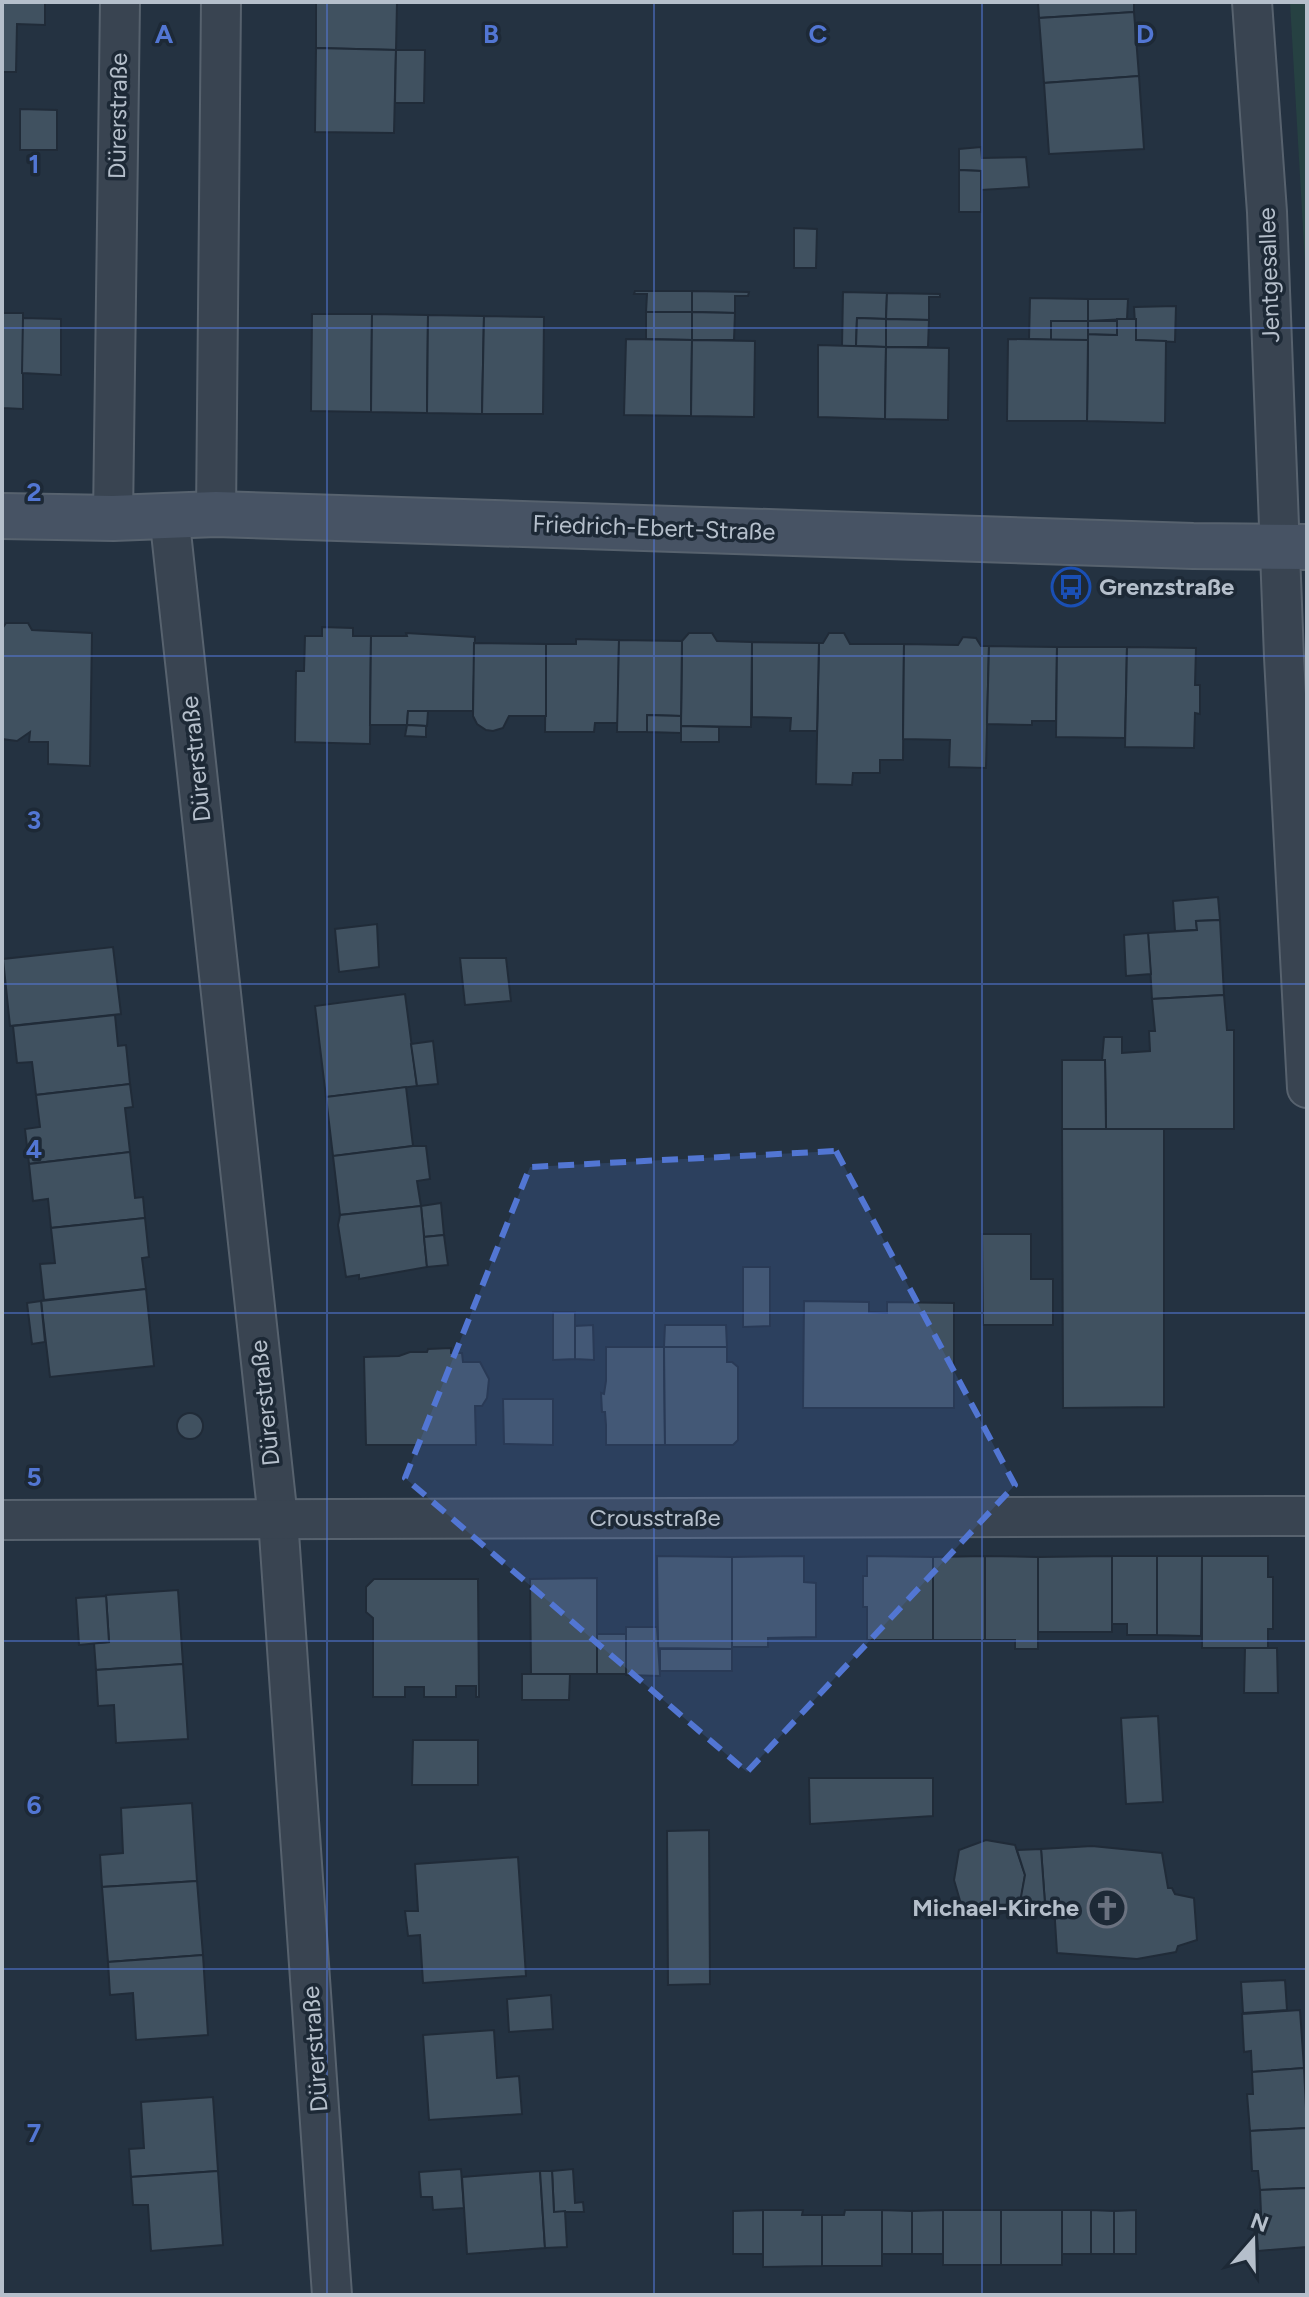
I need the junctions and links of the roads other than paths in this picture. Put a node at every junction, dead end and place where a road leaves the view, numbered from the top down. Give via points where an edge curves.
1 (120, 2) edge
2 (221, 2) edge
3 (1252, 2) edge
4 (169, 514) junction
5 (216, 514) junction
6 (2, 516) edge
7 (113, 518) junction
8 (1293, 547) edge
9 (1307, 1088) edge
10 (1307, 1516) edge
11 (278, 1519) junction
12 (2, 1520) edge
13 (332, 2295) edge

1 - 7 street, Dürerstraße
2 - 5 street
3 - 8 street, Jentgesallee
4 - 5 street, Friedrich-Ebert-Straße
4 - 7 street, Friedrich-Ebert-Straße
4 - 11 street, Dürerstraße
5 - 8 street, Friedrich-Ebert-Straße
6 - 7 street, Friedrich-Ebert-Straße
8 - 9 street
10 - 11 street, Crousstraße
11 - 12 street, Crousstraße
11 - 13 street, Dürerstraße

